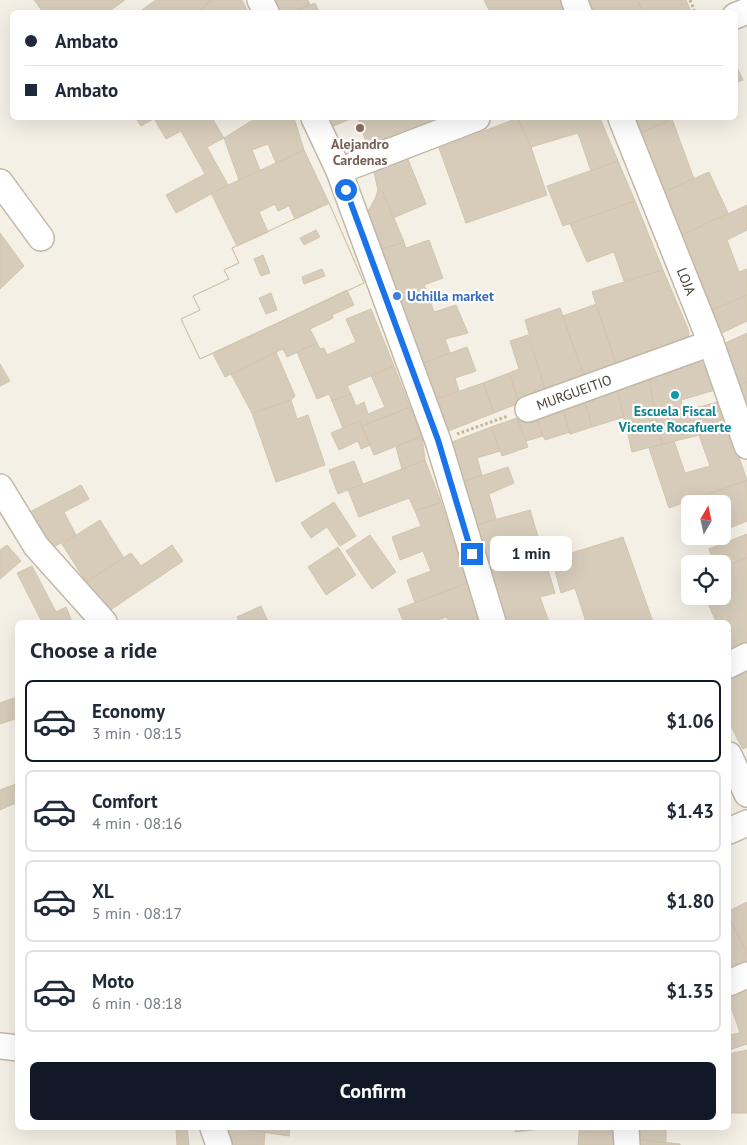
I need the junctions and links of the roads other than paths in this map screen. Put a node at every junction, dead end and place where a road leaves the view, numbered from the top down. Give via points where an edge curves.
1 (315, 120) edge
2 (472, 120) edge
3 (622, 120) edge
4 (339, 171) junction
5 (0, 182) edge
6 (41, 238) dead end
7 (710, 344) junction
8 (528, 409) road end
9 (747, 446) edge
10 (0, 487) edge
11 (102, 620) edge
12 (492, 620) edge
13 (747, 656) edge
14 (731, 664) edge
15 (731, 759) edge
16 (747, 794) edge
17 (747, 823) edge
18 (731, 830) edge
19 (747, 975) edge
20 (731, 982) edge
21 (0, 1046) edge
22 (15, 1048) edge
23 (214, 1130) edge
24 (626, 1130) edge
25 (218, 1145) edge
26 (627, 1145) edge

1 - 4 street
2 - 4 street
3 - 7 street, LOJA
4 - 12 street via 438,440
5 - 6 street
7 - 8 street, MURGUEITIO
7 - 9 street, LOJA
10 - 11 street via 36,546
13 - 14 street
15 - 16 street
17 - 18 street
19 - 20 street
21 - 22 street
23 - 25 street
24 - 26 street

